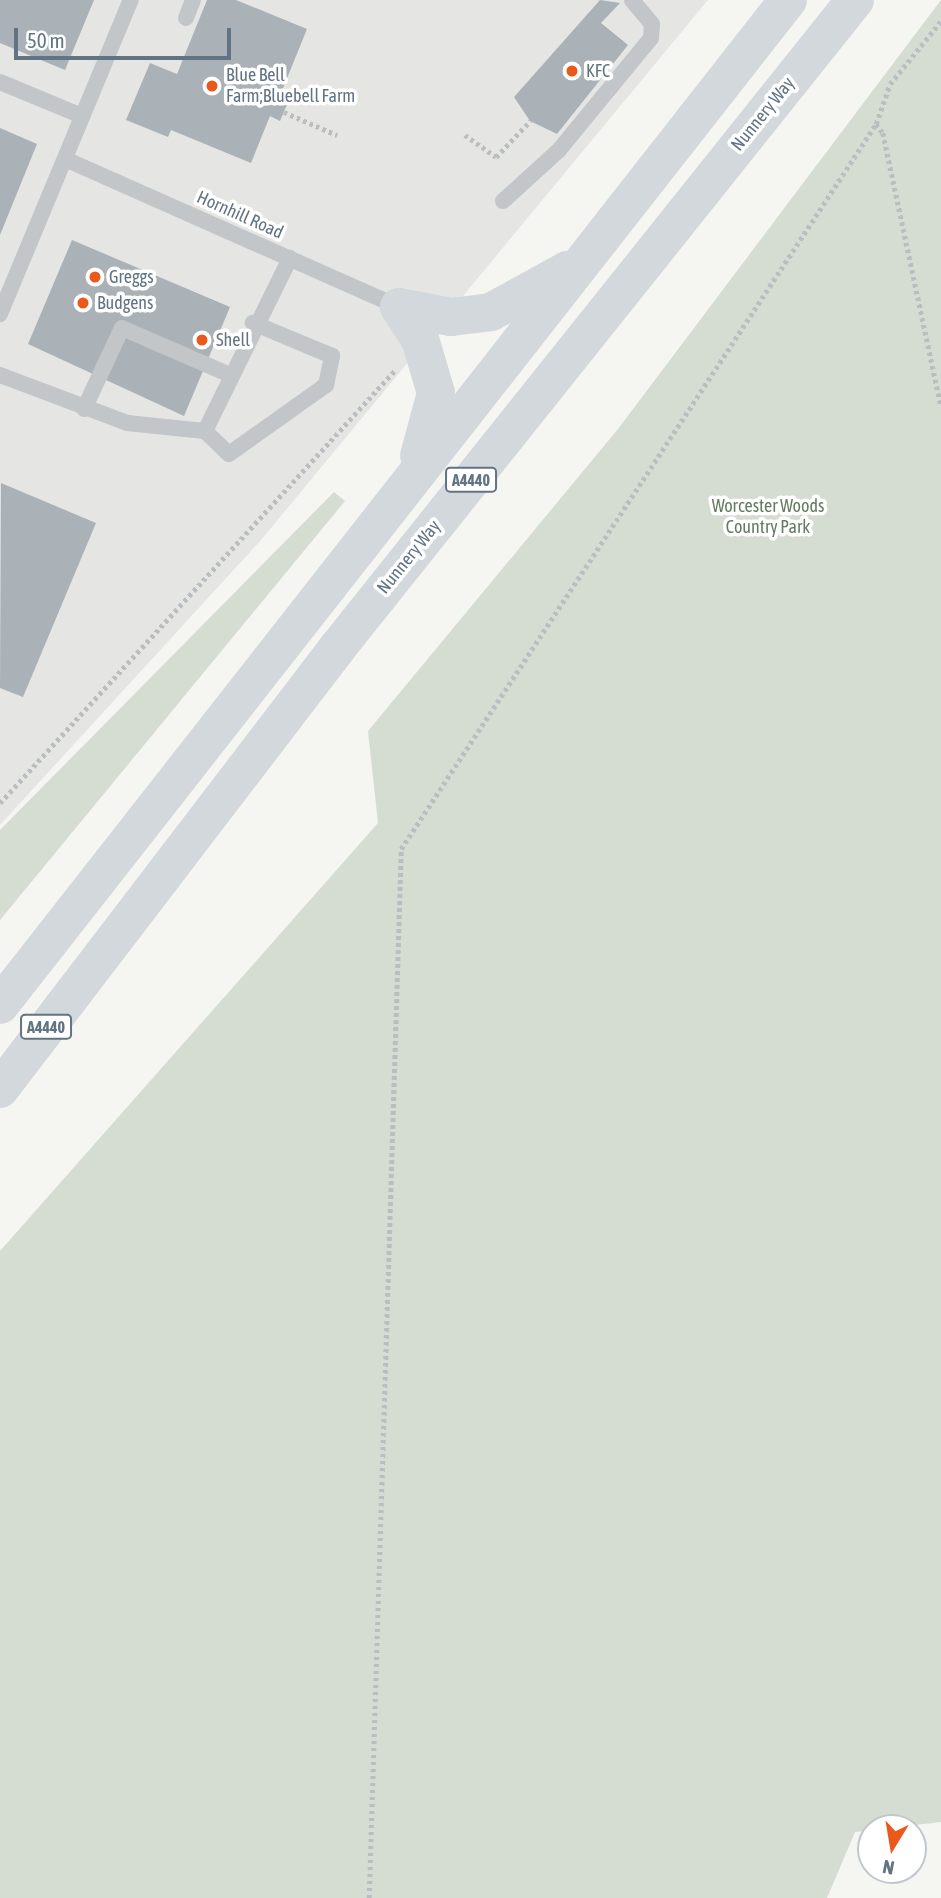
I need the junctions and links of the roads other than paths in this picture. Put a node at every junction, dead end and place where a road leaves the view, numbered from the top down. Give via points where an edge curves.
1 (131, 0) edge
2 (193, 0) edge
3 (632, 0) edge
4 (788, 0) edge
5 (855, 0) edge
6 (186, 18) dead end
7 (0, 82) edge
8 (82, 116) junction
9 (65, 159) junction
10 (503, 201) dead end
11 (290, 258) junction
12 (584, 260) junction
13 (399, 307) junction
14 (0, 314) edge
15 (254, 323) junction
16 (228, 374) junction
17 (0, 375) edge
18 (84, 409) junction
19 (205, 431) junction
20 (411, 482) junction
21 (0, 1005) edge
22 (0, 1089) edge

1 - 8 lane
2 - 6 lane
3 - 10 lane via 652,24 651,38 546,164
4 - 12 main road, A4440
5 - 22 main road, Nunnery Way / A4440 via 330,657
7 - 8 lane
8 - 9 lane
9 - 11 lane, Hornhill Road
9 - 14 lane
11 - 13 lane, Hornhill Road
11 - 15 lane
12 - 13 main road via 491,312 451,317
12 - 20 main road, A4440
13 - 20 main road via 425,352 436,393
15 - 16 lane
15 - 19 lane via 332,356 326,385 229,454
16 - 18 lane via 122,328
16 - 19 lane
17 - 18 lane
18 - 19 lane via 127,424
20 - 21 main road, A4440

